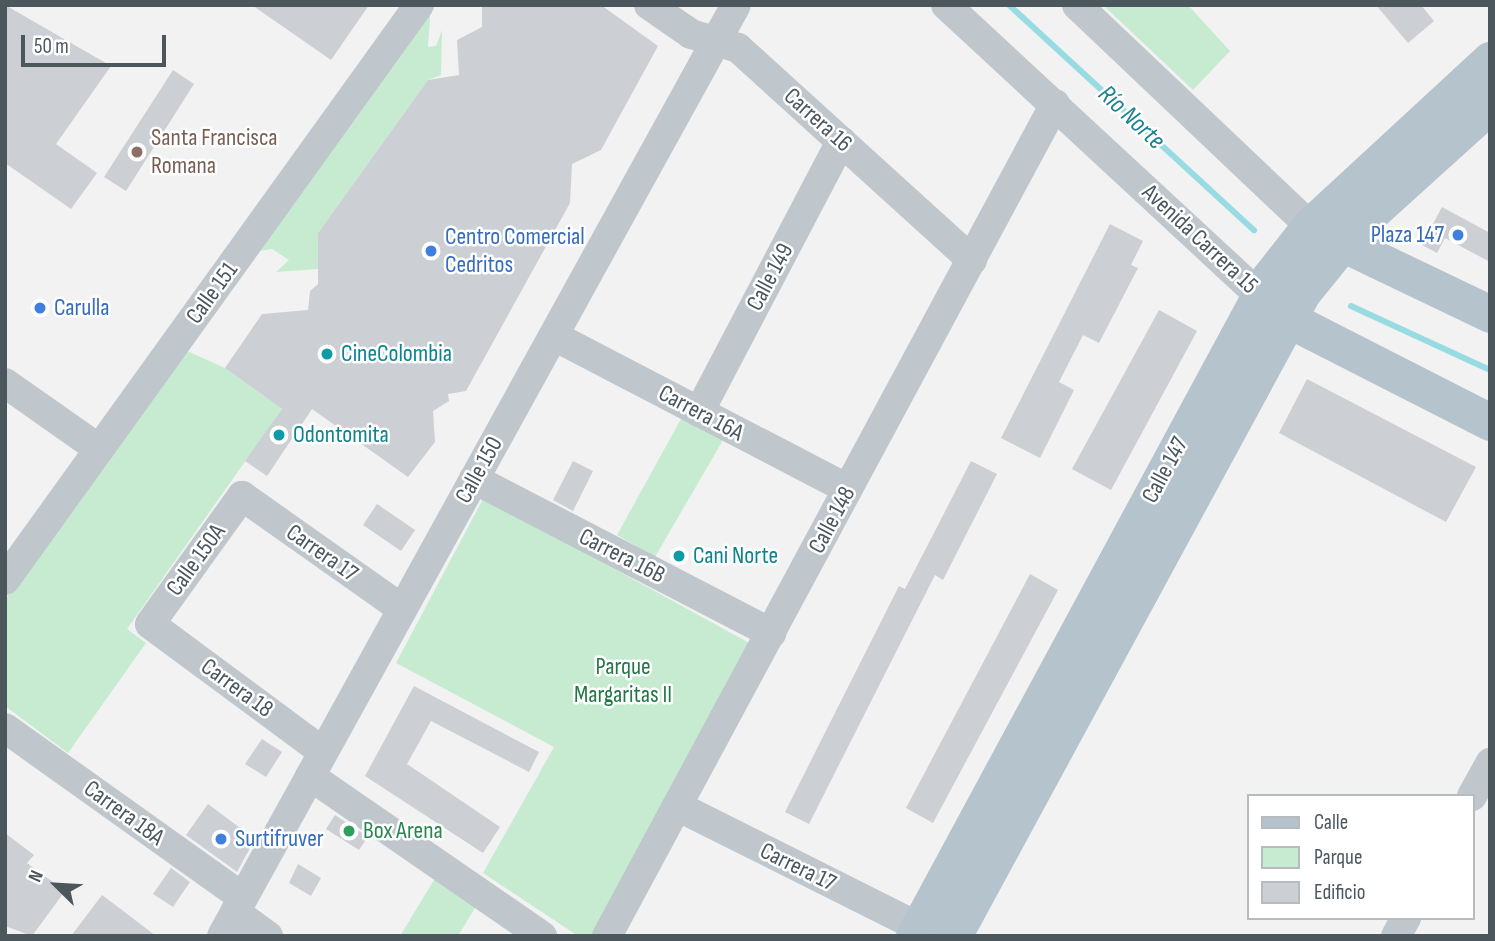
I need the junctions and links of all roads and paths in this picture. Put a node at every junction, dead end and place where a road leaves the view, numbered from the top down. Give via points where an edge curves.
1 (419, 5) edge
2 (649, 5) edge
3 (737, 5) edge
4 (946, 5) edge
5 (1077, 5) edge
6 (718, 39) junction
7 (1490, 60) edge
8 (1055, 104) junction
9 (1490, 105) edge
10 (841, 141) junction
11 (1324, 236) junction
12 (972, 260) junction
13 (1273, 306) junction
14 (1490, 314) edge
15 (554, 336) junction
16 (5, 383) edge
17 (699, 412) junction
18 (1490, 422) edge
19 (99, 449) junction
20 (474, 479) junction
21 (848, 489) junction
22 (242, 496) joint
23 (5, 580) edge
24 (402, 609) junction
25 (150, 624) joint
26 (771, 633) junction
27 (5, 728) edge
28 (1490, 763) edge
29 (317, 764) junction
30 (1473, 794) edge
31 (677, 806) junction
32 (233, 916) edge
33 (1405, 920) edge
34 (929, 933) edge
35 (268, 936) edge
36 (542, 936) edge
37 (607, 936) edge
38 (1396, 936) edge

1 - 19 street, Calle 151
2 - 6 street, Carrera 16 via 691,34
3 - 6 street, Calle 150
4 - 8 street, Avenida Carrera 15
5 - 11 street
6 - 10 street, Carrera 16 via 737,48
6 - 15 street, Calle 150
7 - 11 main road, Calle 147
8 - 12 street, Calle 148
8 - 13 street, Avenida Carrera 15
9 - 11 main road, Calle 147
10 - 12 street, Carrera 16
10 - 17 street, Calle 149
11 - 13 main road, Calle 147
11 - 14 main road
12 - 21 street, Calle 148
13 - 18 main road, Avenida Carrera 15
13 - 34 main road, Calle 147
15 - 17 street, Carrera 16A
15 - 20 street, Calle 150
16 - 19 street
17 - 21 street, Carrera 16A
19 - 23 street, Calle 151
20 - 24 street, Calle 150
20 - 26 street, Carrera 16B
21 - 26 street, Calle 148
22 - 24 street, Carrera 17
22 - 25 street, Calle 150A
24 - 29 street, Calle 150
25 - 29 street, Carrera 18
26 - 31 street, Calle 148
27 - 32 street, Carrera 18A
28 - 30 street
29 - 32 street, Calle 150
29 - 36 street, Carrera 18
31 - 34 street, Carrera 17
31 - 37 street, Calle 148
32 - 35 street, Carrera 18A
33 - 38 street

